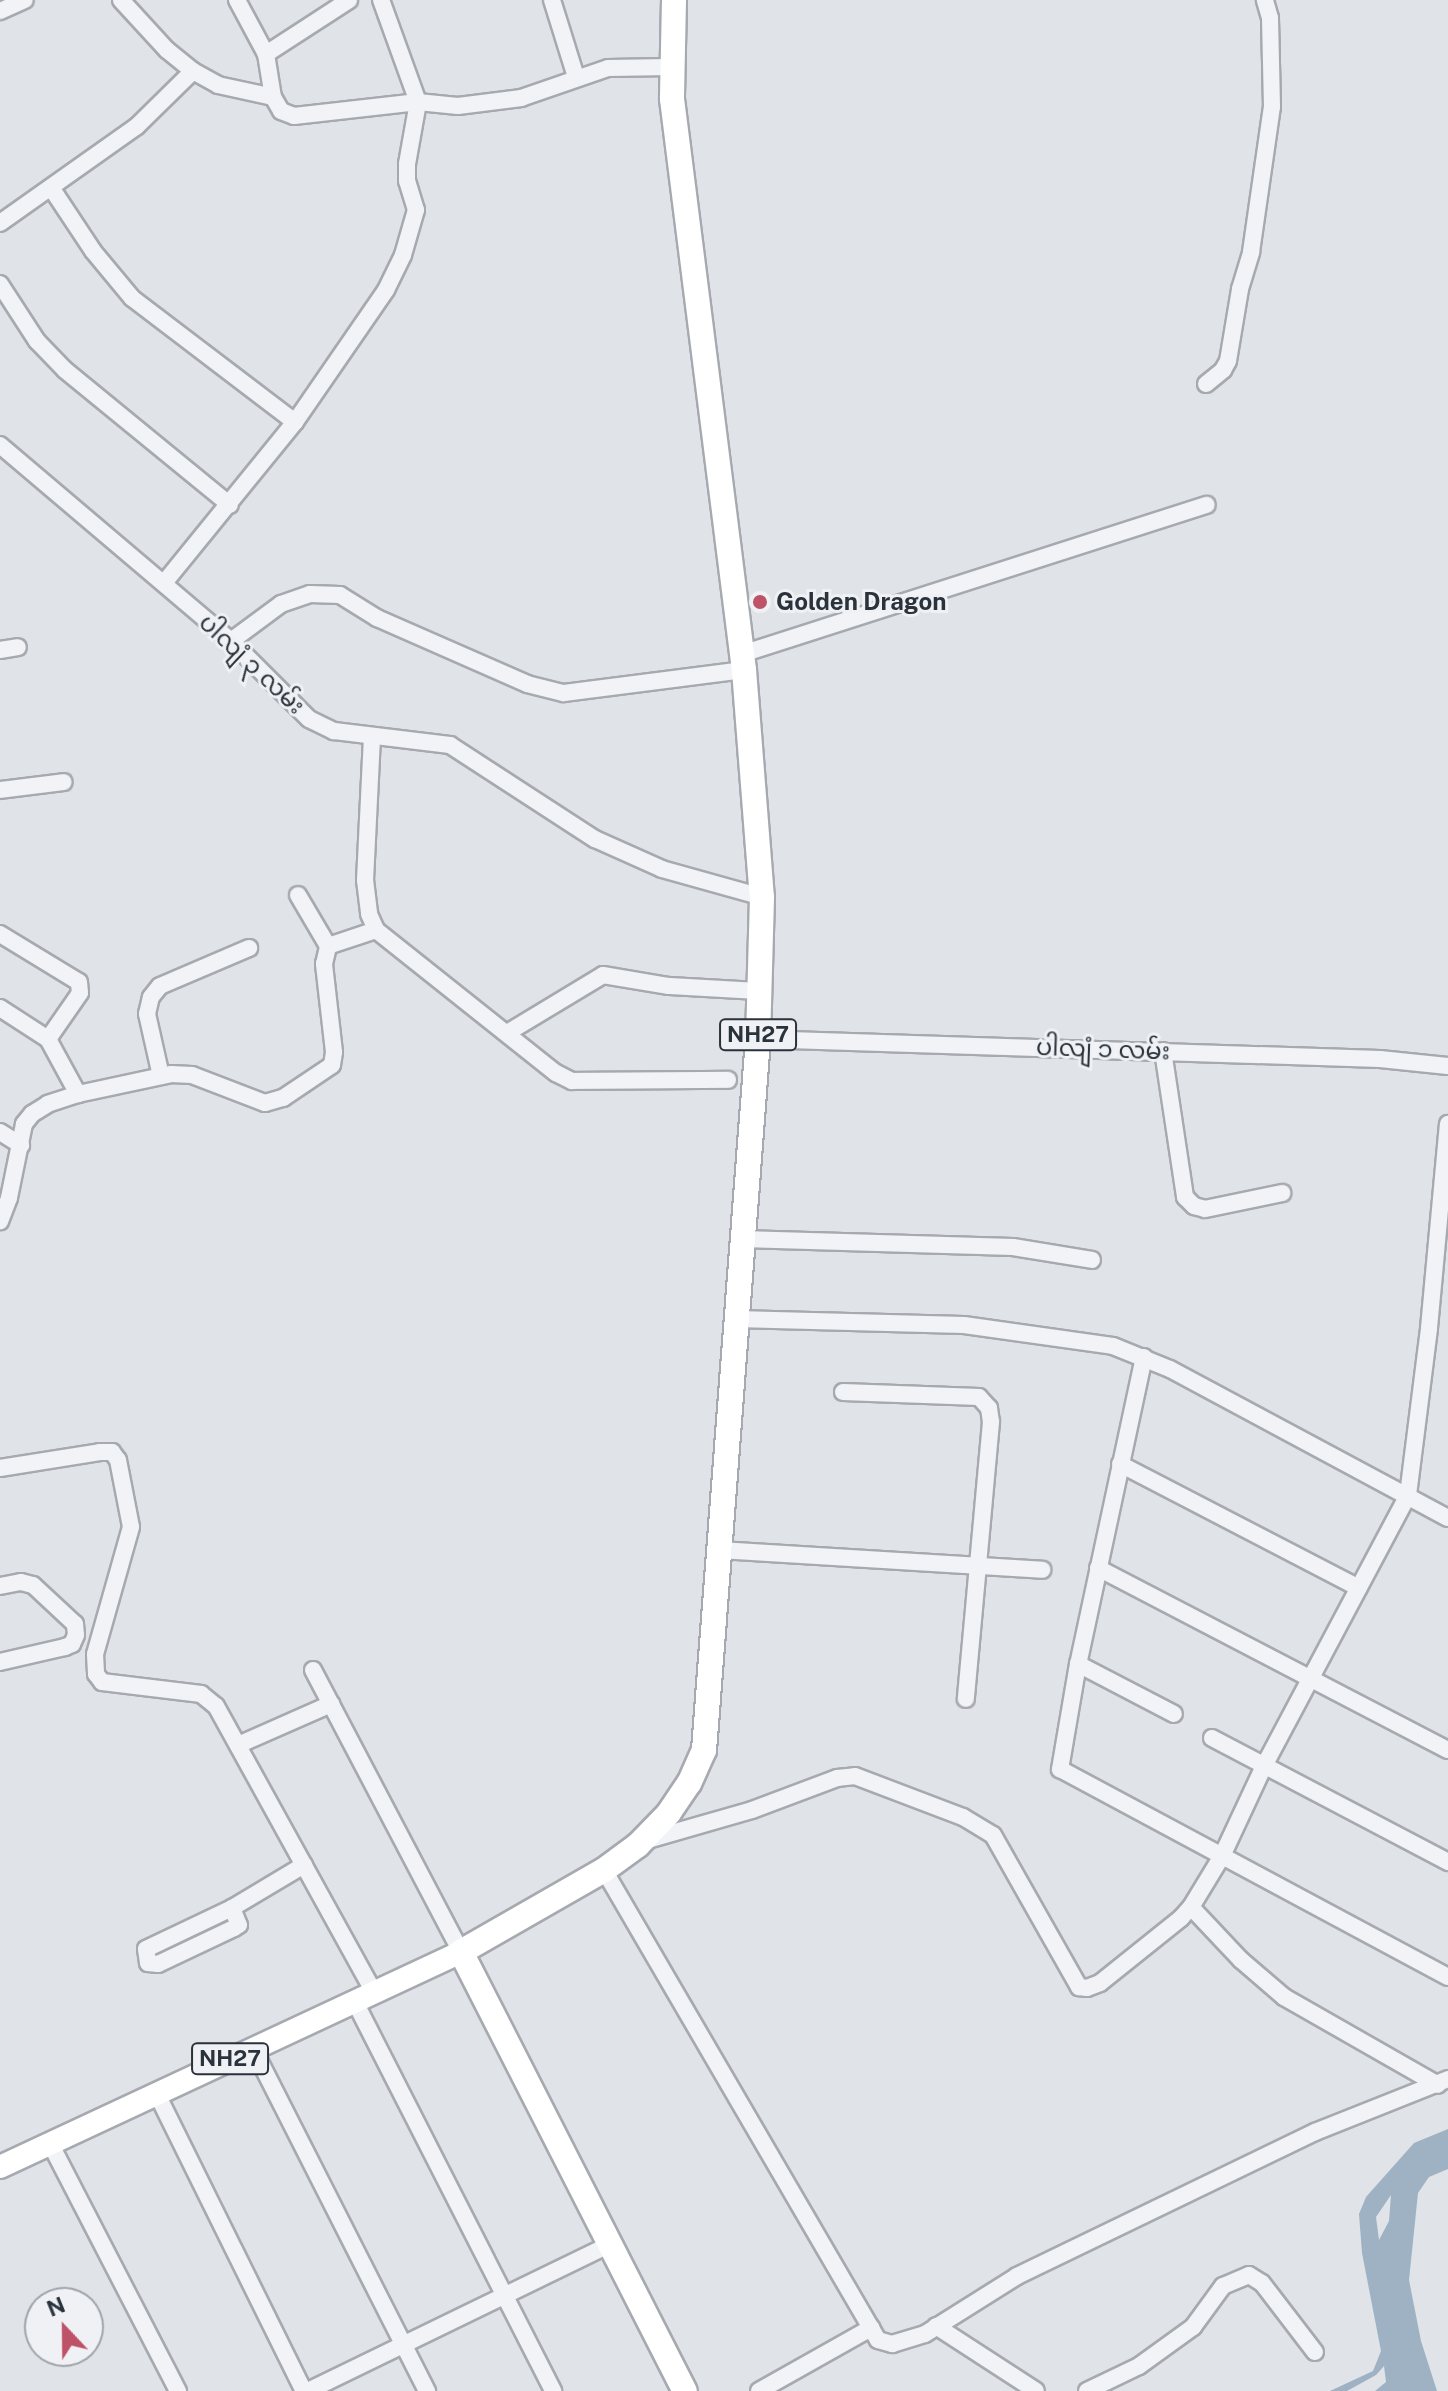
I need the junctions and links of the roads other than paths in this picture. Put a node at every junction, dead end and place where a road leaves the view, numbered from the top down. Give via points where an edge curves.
1 (25, 0) edge
2 (121, 0) edge
3 (237, 0) edge
4 (349, 0) edge
5 (381, 0) edge
6 (552, 0) edge
7 (674, 0) edge
8 (1265, 0) edge
9 (0, 11) edge
10 (266, 54) junction
11 (671, 67) junction
12 (193, 71) junction
13 (576, 77) junction
14 (273, 97) junction
15 (418, 102) junction
16 (52, 189) junction
17 (0, 223) edge
18 (0, 284) edge
19 (1206, 384) dead end
20 (295, 422) junction
21 (0, 445) edge
22 (230, 505) junction
23 (1207, 505) dead end
24 (164, 583) junction
25 (231, 641) junction
26 (18, 647) dead end
27 (0, 650) edge
28 (743, 662) junction
29 (372, 737) junction
30 (64, 782) dead end
31 (0, 790) edge
32 (298, 895) dead end
33 (762, 897) junction
34 (376, 930) junction
35 (0, 934) edge
36 (328, 946) junction
37 (249, 948) dead end
38 (759, 991) junction
39 (0, 1008) edge
40 (507, 1033) junction
41 (48, 1039) junction
42 (758, 1039) junction
43 (1163, 1051) junction
44 (1448, 1066) edge
45 (161, 1076) junction
46 (728, 1080) dead end
47 (78, 1094) junction
48 (1448, 1124) edge
49 (0, 1132) edge
50 (21, 1145) junction
51 (1282, 1193) dead end
52 (5, 1195) edge
53 (0, 1221) edge
54 (742, 1239) junction
55 (1092, 1260) dead end
56 (1440, 1293) edge
57 (736, 1319) junction
58 (1144, 1357) junction
59 (843, 1392) dead end
60 (1120, 1464) junction
61 (0, 1468) edge
62 (1408, 1495) junction
63 (1448, 1518) edge
64 (719, 1550) junction
65 (976, 1566) junction
66 (1098, 1568) junction
67 (1042, 1570) dead end
68 (0, 1586) edge
69 (1359, 1588) junction
70 (76, 1635) junction
71 (0, 1662) edge
72 (1078, 1664) junction
73 (313, 1670) dead end
74 (96, 1674) junction
75 (1311, 1677) junction
76 (966, 1699) dead end
77 (331, 1704) junction
78 (1174, 1714) dead end
79 (1212, 1738) dead end
80 (238, 1745) junction
81 (1448, 1750) edge
82 (1264, 1766) junction
83 (640, 1842) junction
84 (1222, 1856) junction
85 (1448, 1862) edge
86 (304, 1865) junction
87 (604, 1870) junction
88 (1191, 1907) junction
89 (232, 1908) junction
90 (461, 1952) junction
91 (1448, 1977) edge
92 (363, 1995) junction
93 (253, 2048) junction
94 (1443, 2082) edge
95 (157, 2094) junction
96 (51, 2145) junction
97 (0, 2167) edge
98 (609, 2245) junction
99 (505, 2297) junction
100 (936, 2326) junction
101 (871, 2328) junction
102 (405, 2345) junction
103 (1315, 2352) dead end
104 (764, 2388) edge
105 (178, 2391) edge
106 (306, 2391) edge
107 (427, 2391) edge
108 (553, 2391) edge
109 (685, 2391) edge
110 (1036, 2391) edge
111 (1087, 2391) edge

1 - 9 street
2 - 12 street
3 - 10 street
4 - 10 street
5 - 15 street
6 - 13 street
7 - 11 highway, NH27
8 - 19 street via 1272,107 1251,252 1228,361
10 - 14 street
11 - 13 street via 608,68
11 - 28 highway, NH27
12 - 14 street via 218,85
12 - 16 street via 137,126
13 - 15 street via 521,98 458,106
14 - 15 street via 281,111 294,116
15 - 20 street via 407,164 416,210 403,255 386,290
16 - 17 street
16 - 20 street via 132,298
18 - 22 street via 37,341 65,370
20 - 22 street
21 - 24 street, ပါလျံ ၃ လမ်း
22 - 24 street
23 - 28 street
24 - 25 street, ပါလျံ ၃ လမ်း
25 - 28 street via 281,604 310,594 340,595 377,618 527,684 564,693
25 - 29 street, ပါလျံ ၃ လမ်း via 309,719 334,731
26 - 27 street
28 - 33 highway, NH27
29 - 33 street, ပါလျံ ၃ လမ်း via 450,745 595,839 662,869
29 - 34 street via 365,880
30 - 31 street
32 - 36 street
33 - 38 highway, NH27
34 - 36 street
34 - 40 street
35 - 41 street via 79,982 80,993
36 - 45 street via 324,964 332,1065 283,1098 265,1103 192,1075
37 - 45 street via 160,986 151,997 147,1014
38 - 40 street via 669,986 603,975
38 - 42 highway, NH27
39 - 41 street
40 - 46 street via 572,1081
41 - 47 street
42 - 43 street, ပါလျံ ၁ လမ်း
42 - 54 highway, NH27
43 - 44 street, ပါလျံ ၁ လမ်း
43 - 51 street via 1185,1197 1205,1209
45 - 47 street
47 - 50 street via 32,1114 24,1124
48 - 56 street
49 - 50 street
50 - 52 street
52 - 53 street
54 - 55 street via 1013,1247
54 - 57 highway, NH27
56 - 62 street
57 - 58 street via 964,1325 1071,1338
57 - 64 highway, NH27
58 - 60 street
58 - 62 street
59 - 65 street via 979,1397 989,1408
60 - 66 street
60 - 69 street
61 - 74 street via 100,1452 112,1452 118,1460 131,1527 95,1654
62 - 63 street
62 - 69 street
64 - 65 street
64 - 83 highway, NH27 via 704,1750 676,1803
65 - 67 street
65 - 76 street
66 - 72 street
66 - 75 street
68 - 70 street via 33,1585 75,1624
69 - 75 street
70 - 71 street via 65,1647
70 - 74 street
72 - 78 street
72 - 84 street via 1060,1769
73 - 77 street
74 - 80 street via 102,1682 201,1694 216,1706
75 - 81 street
75 - 82 street
77 - 80 street
77 - 90 street
79 - 82 street
80 - 86 street
82 - 84 street
82 - 85 street
83 - 87 highway, NH27
83 - 88 street via 855,1776 963,1817 993,1835 1079,1987 1087,1988 1100,1983
84 - 88 street
84 - 91 street
86 - 89 street
86 - 92 street
87 - 90 highway, NH27
87 - 101 street
88 - 94 street via 1284,1997
89 - 89 street via 146,1949 148,1963 158,1964 239,1925
90 - 92 main road, NH27
90 - 98 highway
92 - 93 main road, NH27
92 - 99 street
93 - 95 main road, NH27
93 - 102 street
94 - 100 street via 1301,2139 1017,2276
95 - 96 main road, NH27
95 - 106 street
96 - 97 main road, NH27
96 - 105 street
98 - 99 street
98 - 109 highway
99 - 102 street
99 - 108 street
100 - 101 street via 892,2344 878,2340
100 - 110 street
101 - 104 street
102 - 106 street
102 - 107 street
103 - 111 street via 1262,2283 1249,2275 1223,2286 1193,2327 1139,2366

